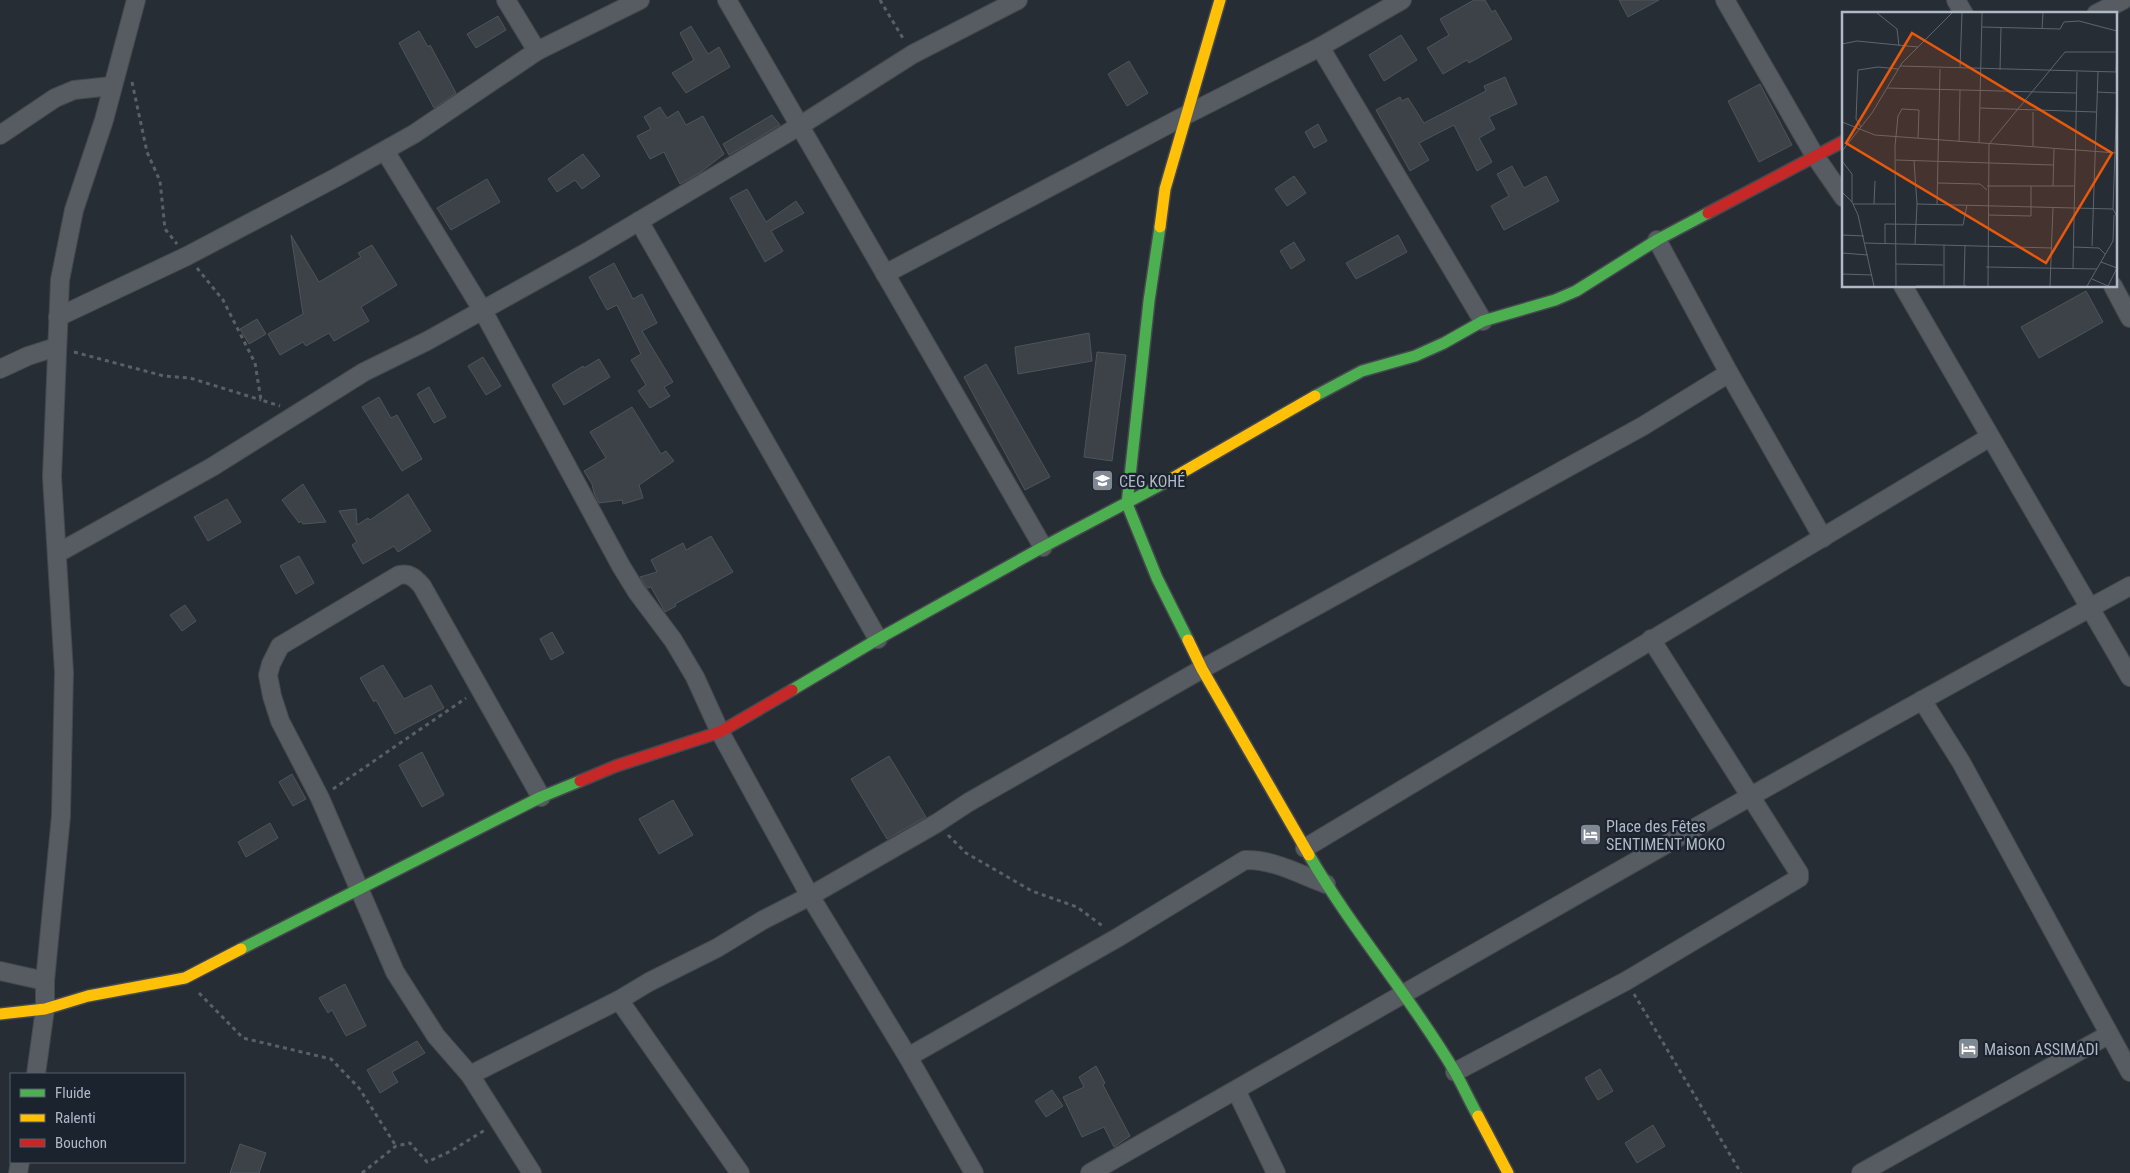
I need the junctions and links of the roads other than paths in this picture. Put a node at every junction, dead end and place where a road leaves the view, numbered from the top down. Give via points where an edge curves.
1 (136, 0) edge
2 (506, 0) edge
3 (640, 0) edge
4 (727, 0) edge
5 (1018, 0) edge
6 (1220, 0) edge
7 (1402, 0) edge
8 (1725, 0) edge
9 (1956, 0) edge
10 (2122, 0) edge
11 (1963, 12) edge
12 (2100, 12) edge
13 (1320, 48) junction
14 (537, 51) junction
15 (112, 86) junction
16 (1188, 114) junction
17 (801, 125) junction
18 (0, 135) edge
19 (1842, 142) edge
20 (385, 151) junction
21 (1815, 156) junction
22 (1842, 195) edge
23 (639, 221) junction
24 (1657, 240) junction
25 (885, 274) junction
26 (1905, 288) edge
27 (2114, 288) edge
28 (483, 311) junction
29 (58, 317) junction
30 (2130, 318) edge
31 (1483, 321) junction
32 (56, 347) junction
33 (0, 369) edge
34 (1729, 373) junction
35 (1990, 437) junction
36 (1127, 504) junction
37 (1823, 538) junction
38 (1043, 547) junction
39 (58, 553) junction
40 (2130, 586) edge
41 (2090, 607) junction
42 (878, 638) junction
43 (1651, 639) junction
44 (1202, 668) junction
45 (2130, 677) edge
46 (1922, 700) junction
47 (720, 732) junction
48 (1750, 796) junction
49 (541, 797) junction
50 (1305, 848) junction
51 (1326, 884) junction
52 (359, 890) junction
53 (810, 896) junction
54 (0, 971) edge
55 (45, 982) junction
56 (1404, 995) junction
57 (620, 1000) junction
58 (45, 1008) junction
59 (0, 1014) edge
60 (2108, 1035) junction
61 (908, 1057) junction
62 (1455, 1072) junction
63 (2130, 1072) edge
64 (36, 1073) edge
65 (470, 1074) junction
66 (1236, 1090) junction
67 (532, 1173) edge
68 (740, 1173) edge
69 (974, 1173) edge
70 (1090, 1173) edge
71 (1276, 1173) edge
72 (1508, 1173) edge
73 (1861, 1173) edge

1 - 15 street
2 - 14 street
3 - 14 street
4 - 17 street
5 - 17 street via 913,54
6 - 16 street
7 - 13 street
8 - 21 street
9 - 11 street
10 - 12 street
13 - 16 street
13 - 31 street
14 - 20 street
15 - 18 street via 74,90 55,98
15 - 29 street via 74,210 60,280
16 - 25 street
16 - 36 street via 1165,189
17 - 23 street
17 - 25 street
19 - 21 street
20 - 28 street
20 - 29 street via 187,256
21 - 22 street
21 - 24 street
23 - 28 street
23 - 42 street
24 - 31 street via 1569,294
24 - 34 street
25 - 38 street
26 - 35 street
27 - 30 street
28 - 39 street via 364,372 212,467
28 - 47 street via 637,592 673,640 695,677
29 - 32 street
31 - 36 street via 1415,356 1362,371 1341,381
32 - 33 street
32 - 39 street via 52,476
34 - 37 street
34 - 44 street via 1643,426
35 - 37 street
35 - 41 street
36 - 38 street
36 - 44 street via 1157,578
37 - 43 street
38 - 42 street
39 - 55 street via 64,672 61,816
40 - 41 street
41 - 45 street
41 - 46 street
42 - 47 street
43 - 48 street
43 - 50 street
44 - 50 street
44 - 53 street
46 - 48 street
46 - 60 street via 1965,770
47 - 49 street via 616,766
47 - 53 street
48 - 56 street
48 - 62 street via 1799,873 1797,880 1626,981
49 - 52 street
49 - 52 street via 422,586 413,577 399,575 280,646 268,675 280,720 320,798
50 - 51 street
51 - 56 street
51 - 61 street via 1273,864 1245,860 1117,938
52 - 58 street via 185,978 88,996
52 - 65 street via 395,972 436,1036
53 - 57 street
53 - 61 street
54 - 55 street
55 - 58 street
56 - 62 street
56 - 66 street
57 - 65 street
57 - 68 street
58 - 59 street
58 - 64 street
60 - 63 street
60 - 73 street
61 - 69 street
62 - 72 street
65 - 67 street
66 - 70 street
66 - 71 street

